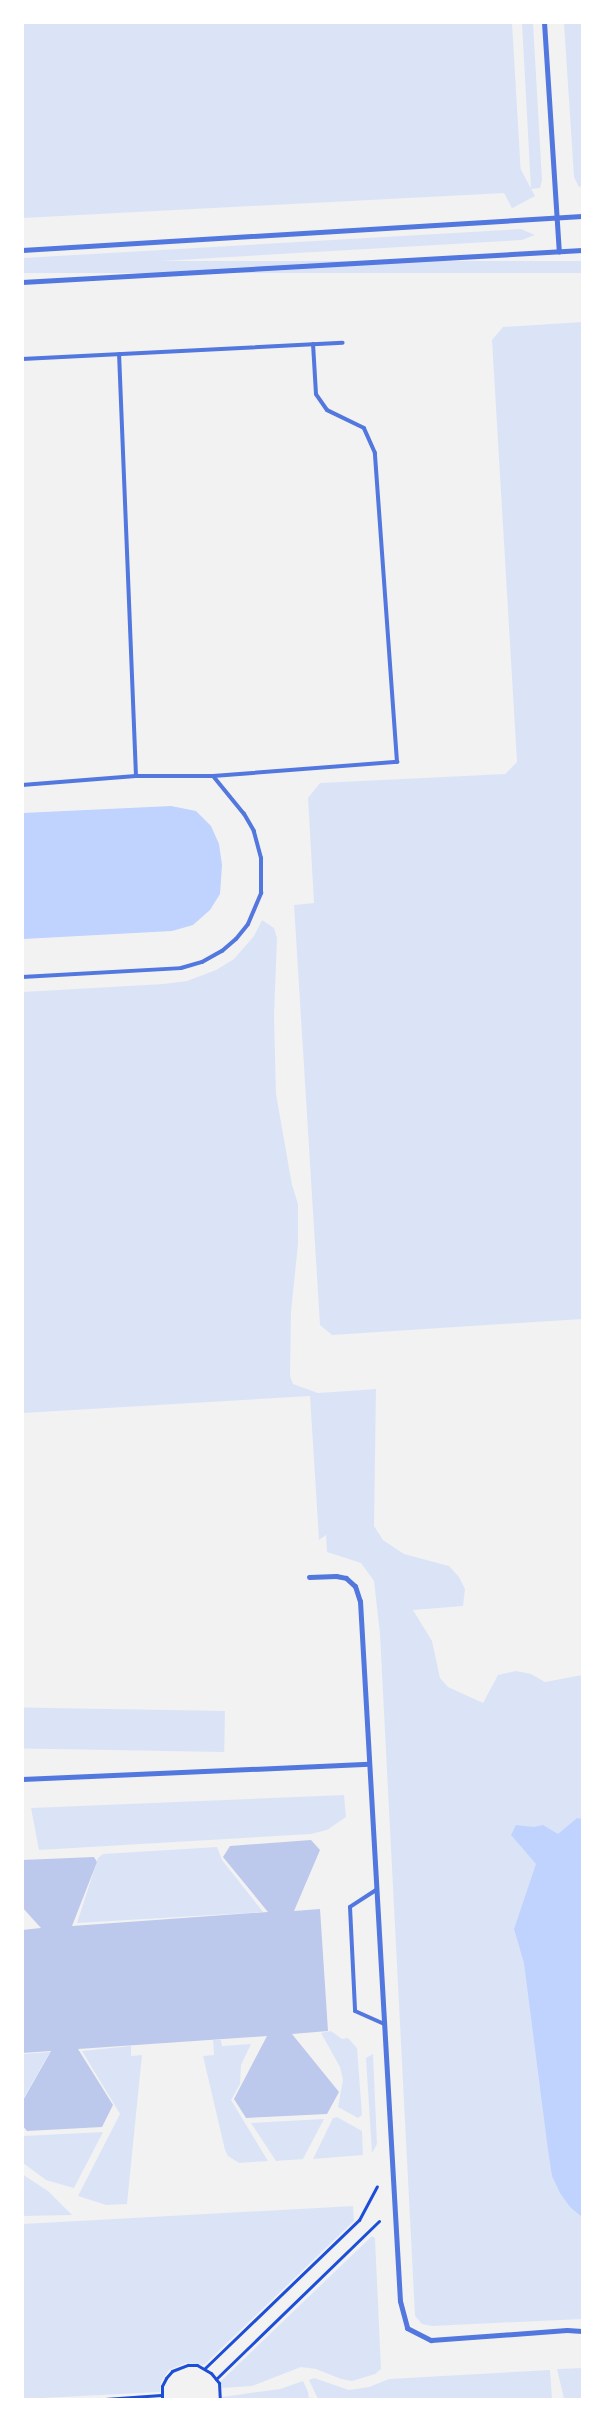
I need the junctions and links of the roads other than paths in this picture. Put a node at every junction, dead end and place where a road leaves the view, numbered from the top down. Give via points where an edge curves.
1 (544, 22) edge
2 (582, 216) edge
3 (557, 218) junction
4 (22, 250) edge
5 (582, 250) edge
6 (559, 252) junction
7 (22, 282) edge
8 (343, 343) dead end
9 (313, 344) junction
10 (119, 354) junction
11 (22, 359) edge
12 (136, 776) junction
13 (213, 776) junction
14 (22, 785) edge
15 (22, 977) edge
16 (309, 1577) dead end
17 (369, 1764) junction
18 (22, 1779) edge
19 (376, 1890) junction
20 (384, 2024) junction
21 (582, 2331) edge

1 - 3 street
2 - 3 street
3 - 4 street
3 - 6 street
5 - 6 street
6 - 7 street
8 - 9 lane
9 - 10 lane
9 - 13 lane via 316,394 327,410 364,428 374,453 397,762
10 - 11 lane
10 - 12 lane
12 - 13 lane
12 - 14 lane
13 - 15 lane via 254,831 261,858 261,893 248,924 236,939 202,962 181,968
16 - 17 street via 346,1578 355,1586 360,1601
17 - 18 street
17 - 19 street
19 - 20 street
19 - 20 lane via 350,1908 355,2011
20 - 21 street via 400,2301 407,2328 431,2340

